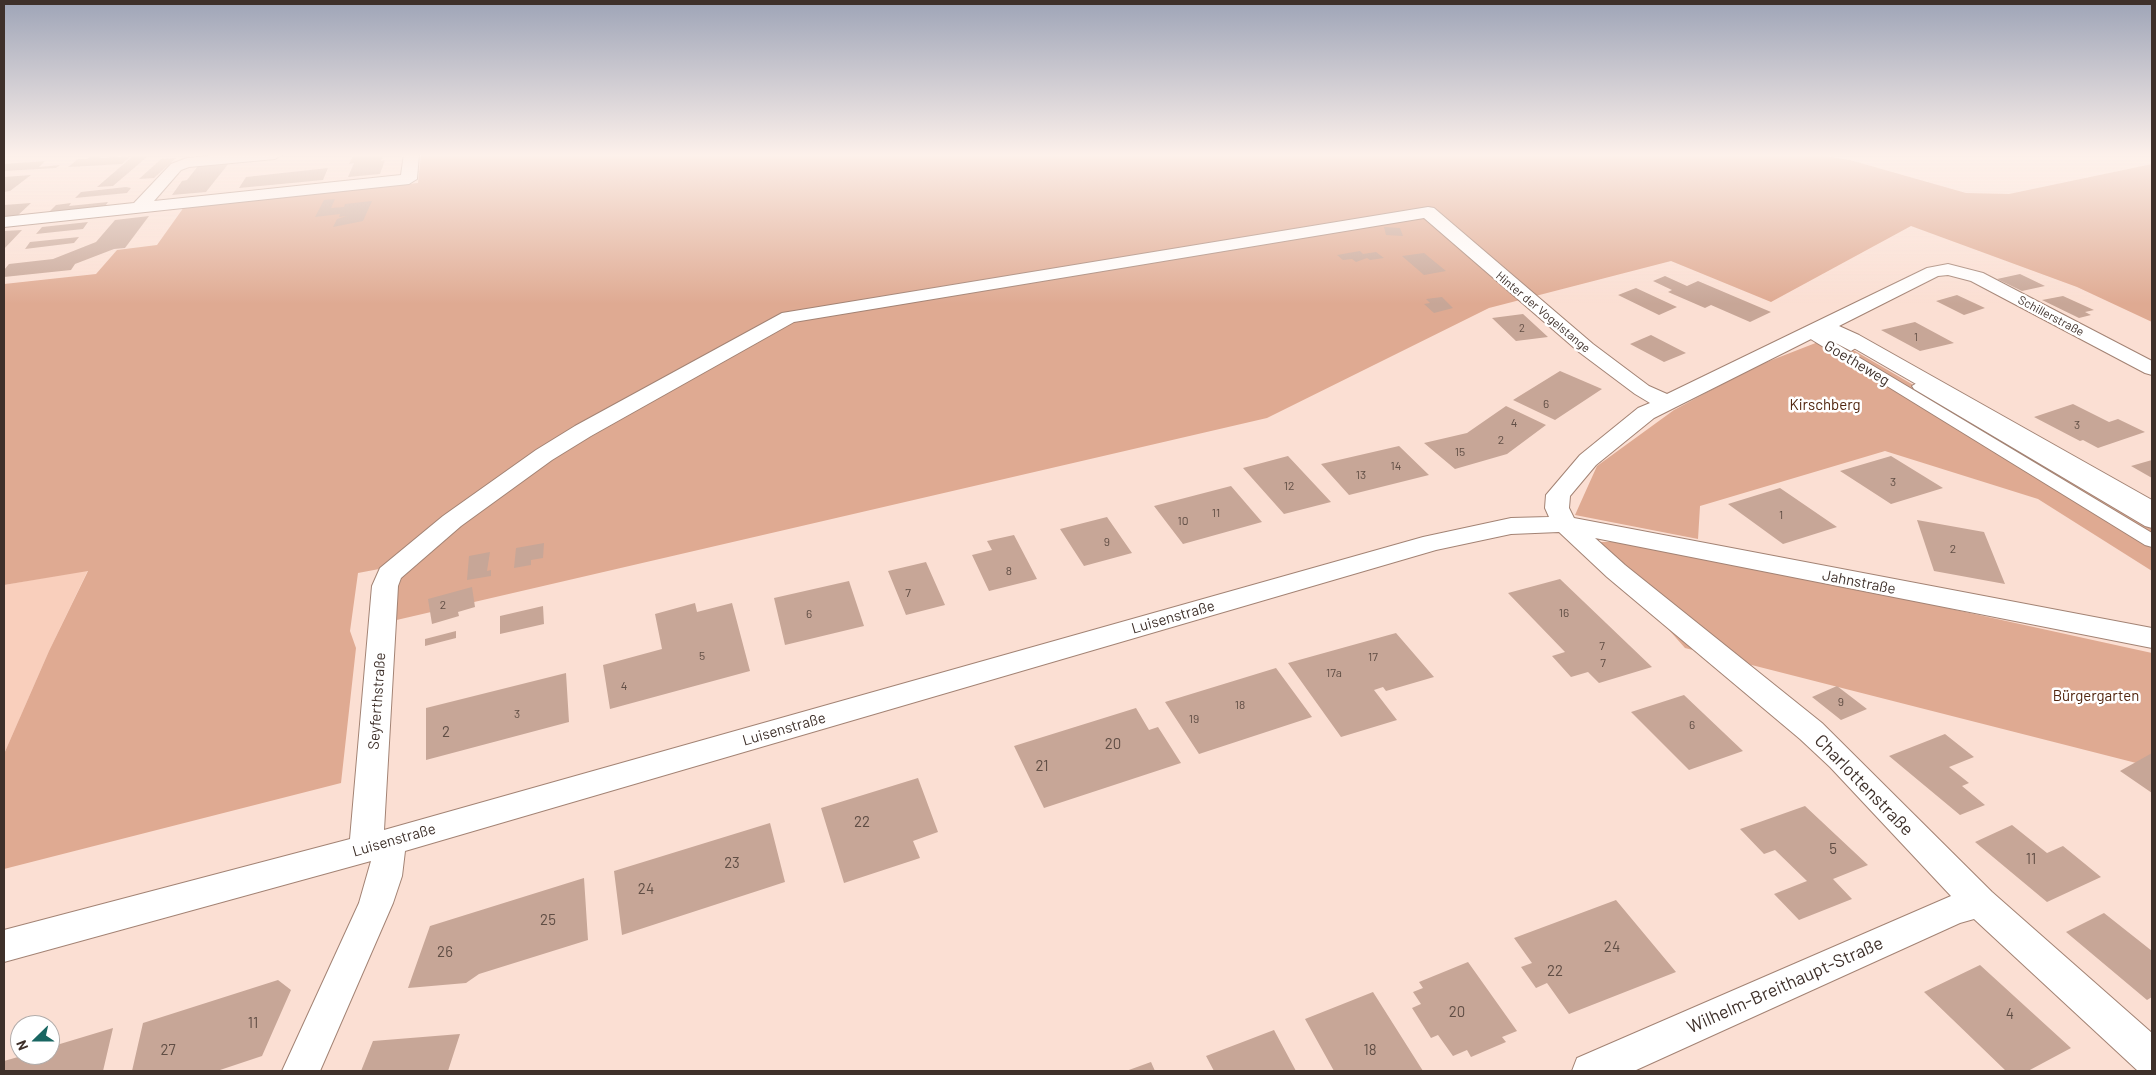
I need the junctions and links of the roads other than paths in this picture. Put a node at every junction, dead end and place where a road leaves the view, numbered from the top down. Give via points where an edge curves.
1 (143, 204) edge
2 (167, 204) edge
3 (140, 207) junction
4 (1428, 212) joint
5 (4, 222) edge
6 (1823, 326) junction
7 (2152, 370) edge
8 (1666, 402) junction
9 (2152, 510) edge
10 (2152, 522) edge
11 (1565, 524) junction
12 (2152, 540) edge
13 (2152, 638) edge
14 (378, 845) junction
15 (1980, 904) junction
16 (4, 946) edge
17 (2152, 1058) edge
18 (301, 1071) edge
19 (1591, 1071) edge

1 - 3 street
2 - 3 street
3 - 5 street
4 - 8 street, Hinter der Vogelstange via 1586,348 1642,390
4 - 14 street, Seyferthstraße via 789,317 583,431 452,521 389,574 385,586
6 - 7 street, Schillerstraße via 1933,272 1948,269 1977,278
6 - 8 street
6 - 9 street, Goetheweg via 1852,338
8 - 11 street via 1612,439 1569,481 1558,495 1557,508
10 - 12 street, Goetheweg via 1832,335 1816,338
11 - 13 street, Jahnstraße
11 - 14 street, Luisenstraße via 1511,526 1432,543
11 - 15 street, Charlottenstraße via 1616,571 1829,748
14 - 16 street, Luisenstraße
14 - 18 street, Seyferthstraße via 385,876 376,903
15 - 17 street, Charlottenstraße
15 - 19 street, Wilhelm-Breithaupt-Straße via 1954,910

